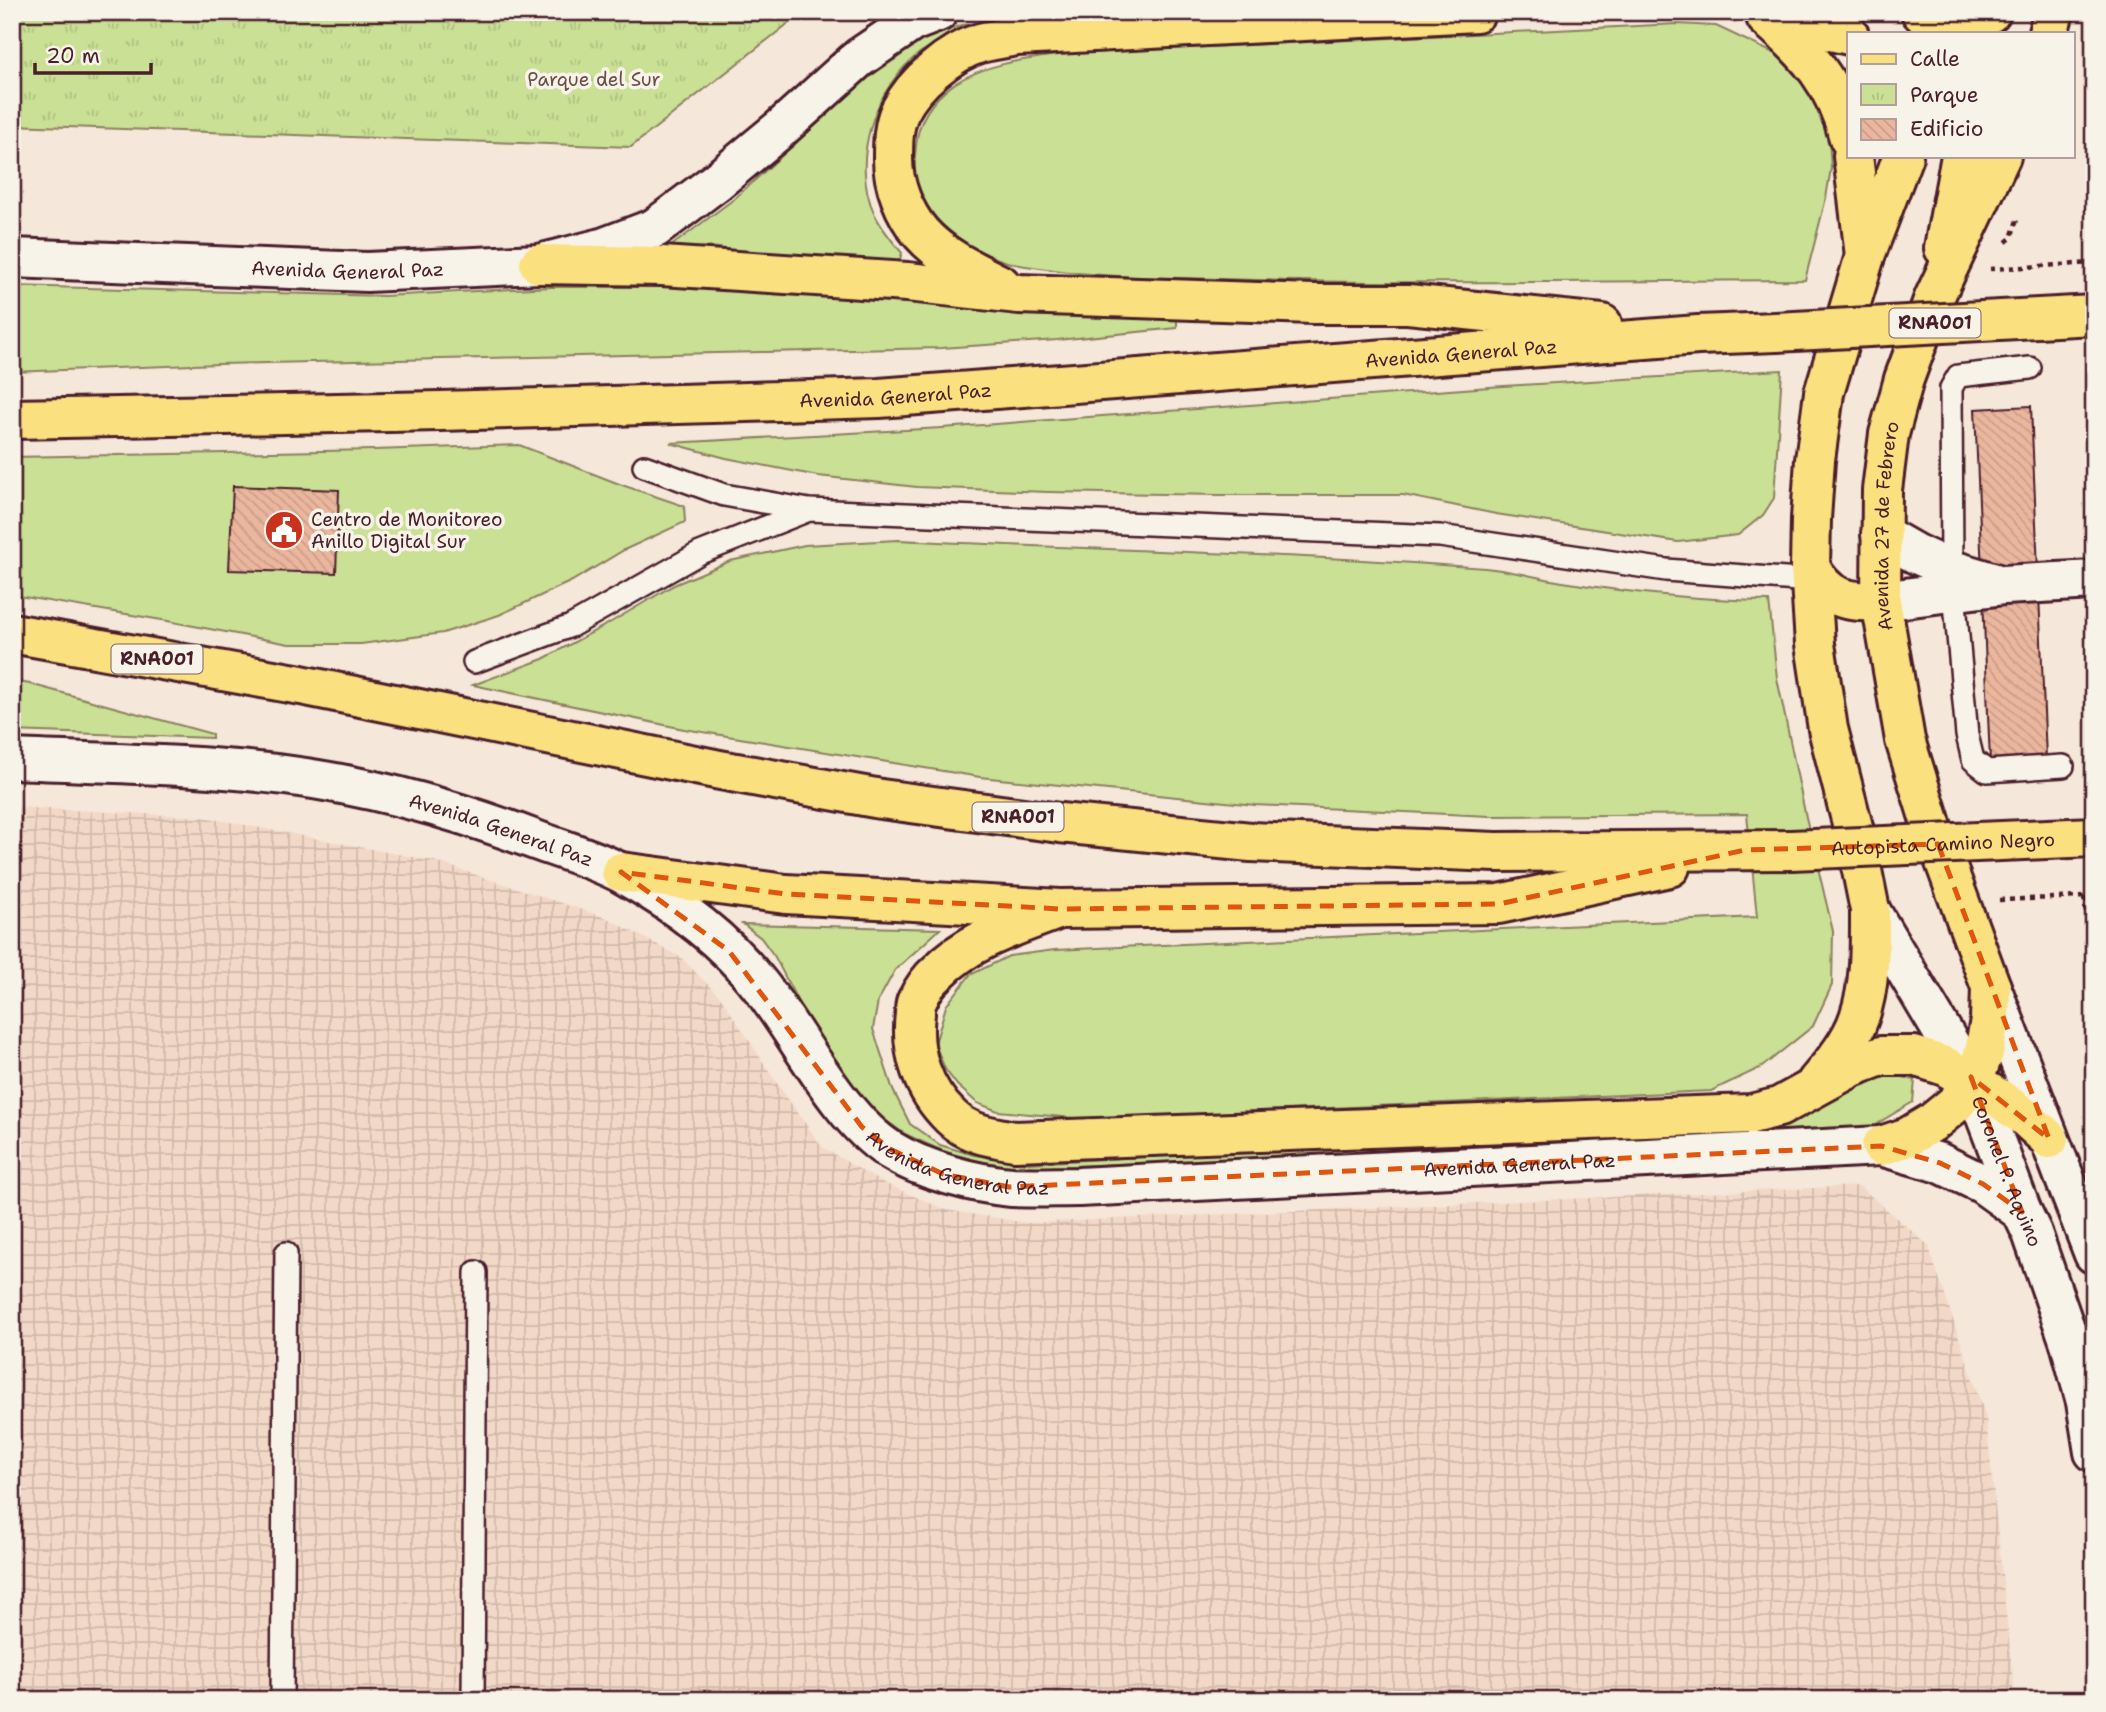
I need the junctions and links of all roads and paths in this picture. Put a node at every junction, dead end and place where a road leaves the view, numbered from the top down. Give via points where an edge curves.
1 (937, 12) edge
2 (1476, 12) edge
3 (1921, 12) edge
4 (1962, 12) edge
5 (1991, 12) edge
6 (2054, 12) edge
7 (1759, 15) edge
8 (1941, 32) edge
9 (1953, 32) edge
10 (1962, 32) edge
11 (2048, 32) edge
12 (1847, 36) edge
13 (1847, 130) edge
14 (1853, 158) edge
15 (1902, 158) edge
16 (1961, 158) edge
17 (2000, 158) edge
18 (1864, 256) junction
19 (12, 258) edge
20 (2094, 263) edge
21 (539, 264) junction
22 (1985, 270) dead end
23 (1019, 294) junction
24 (1934, 298) junction
25 (2094, 315) edge
26 (1698, 335) junction
27 (2030, 369) dead end
28 (12, 419) edge
29 (644, 466) dead end
30 (809, 510) junction
31 (1881, 534) junction
32 (1811, 574) junction
33 (2094, 580) edge
34 (1954, 581) junction
35 (1881, 601) junction
36 (12, 633) edge
37 (474, 662) dead end
38 (12, 759) edge
39 (2063, 766) dead end
40 (2094, 837) edge
41 (1745, 850) junction
42 (621, 872) junction
43 (2094, 895) edge
44 (1060, 909) junction
45 (1870, 910) junction
46 (2094, 979) edge
47 (1991, 987) junction
48 (1973, 1083) junction
49 (1812, 1089) junction
50 (2049, 1139) junction
51 (1881, 1146) junction
52 (2022, 1212) junction
53 (286, 1252) dead end
54 (2094, 1254) edge
55 (476, 1272) dead end
56 (2094, 1452) edge
57 (282, 1700) edge
58 (473, 1700) edge

1 - 21 street, Avenida General Paz via 912,22 859,58 779,130 655,228
2 - 23 main road via 1017,36 978,44 944,62 917,85 900,112 893,140 893,173 906,211 920,232 971,271
3 - 8 main road
4 - 9 main road
5 - 10 main road
6 - 11 main road
7 - 12 main road
7 - 13 main road via 1796,43 1820,72
14 - 18 main road
15 - 18 main road
16 - 24 main road
17 - 24 main road, Avenida 27 de Febrero
18 - 32 main road via 1824,393 1815,460
19 - 21 street, Avenida General Paz via 367,272
20 - 22 path
21 - 23 main road via 662,266
23 - 26 main road via 1408,304
24 - 31 main road, Avenida 27 de Febrero via 1889,434
25 - 26 main road, Avenida General Paz / RNA001, bridge
26 - 28 main road, Avenida General Paz / RNA001 via 879,398
27 - 34 lane via 1958,376 1951,388
29 - 30 lane via 724,495
30 - 32 lane via 1440,536 1666,570
30 - 37 lane via 700,553 572,626
31 - 34 street
31 - 35 main road, Avenida 27 de Febrero
32 - 35 main road via 1838,597 1858,603
32 - 45 main road via 1815,644 1828,729
33 - 34 street via 2004,585
34 - 35 street
34 - 39 lane via 1973,760 1986,771
35 - 47 main road, Avenida 27 de Febrero via 1905,740
36 - 41 main road, RNA001 via 302,685 747,775 1060,823 1251,842 1442,850
38 - 42 street, Avenida General Paz via 287,775 393,795 505,828
40 - 41 main road, Autopista Camino Negro / RNA001, bridge
41 - 44 main road via 1499,904
42 - 44 main road via 786,894
42 - 51 street, Avenida General Paz via 697,923 729,951 759,984 862,1127 890,1149 943,1174 1009,1186 1079,1187
43 - 46 path via 2084,897
44 - 49 main road via 960,953 936,973 916,1001 912,1033 930,1092 952,1118 981,1135 1015,1141 1751,1114 1779,1107
45 - 48 street, Coronel P. Aquino
45 - 49 main road via 1869,976 1859,1019
47 - 48 main road via 1984,1052
47 - 50 street
48 - 49 main road via 1945,1066 1913,1056 1881,1056
48 - 50 main road
48 - 51 main road via 1933,1122
48 - 52 street, Coronel P. Aquino
50 - 54 street
51 - 52 street, Avenida General Paz via 1940,1163 1983,1184
52 - 56 street, Coronel P. Aquino via 2070,1343
53 - 57 lane
55 - 58 lane

